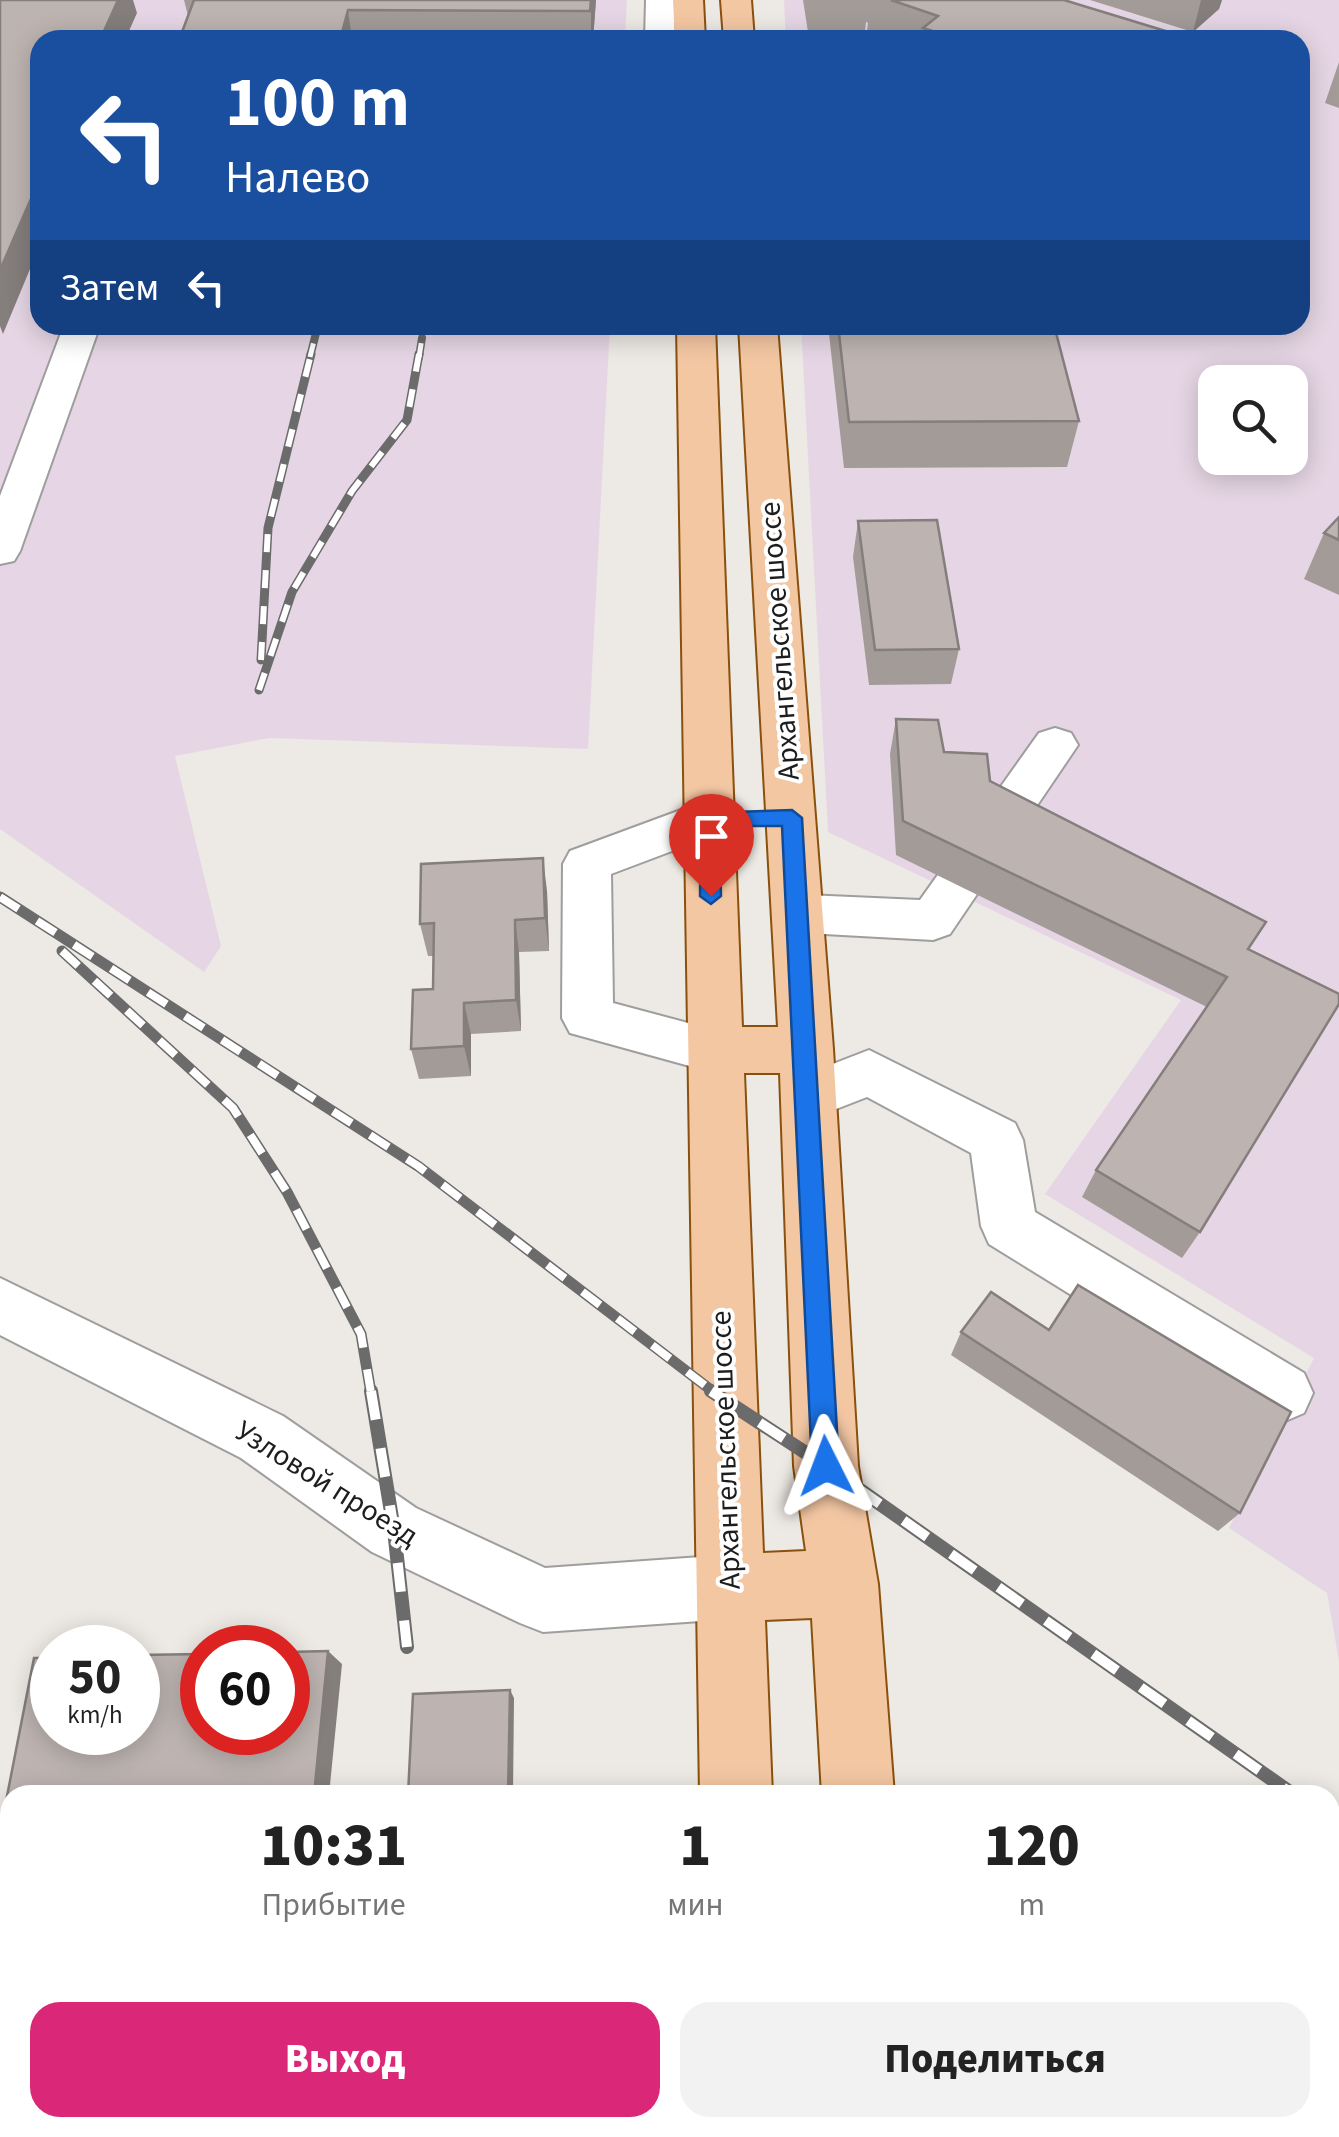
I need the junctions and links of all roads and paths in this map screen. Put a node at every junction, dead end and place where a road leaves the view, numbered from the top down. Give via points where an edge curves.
1 (660, 0) edge
2 (688, 0) edge
3 (736, 0) edge
4 (660, 30) edge
5 (690, 30) edge
6 (738, 30) edge
7 (78, 335) edge
8 (696, 335) edge
9 (759, 335) edge
10 (0, 551) edge
11 (1055, 745) dead end
12 (708, 818) junction
13 (792, 818) junction
14 (806, 914) dead end
15 (715, 1051) junction
16 (807, 1073) junction
17 (0, 1305) edge
18 (1283, 1393) dead end
19 (844, 1584) junction
20 (729, 1587) junction
21 (736, 1785) edge
22 (857, 1785) edge

1 - 4 street
2 - 5 main road
3 - 6 main road
7 - 10 street
8 - 12 main road, Архангельское шоссе
9 - 13 main road, Архангельское шоссе
11 - 14 street via 933,920
12 - 13 main road
12 - 15 main road, Архангельское шоссе
12 - 15 street via 586,864 588,1018
13 - 16 main road, Архангельское шоссе
15 - 16 main road
15 - 20 main road, Архангельское шоссе
16 - 18 street via 869,1072 996,1140 1009,1226
16 - 19 main road, Архангельское шоссе via 826,1466
17 - 20 street, Узловой проезд via 262,1437 394,1530 542,1600
19 - 20 main road
19 - 22 main road, Архангельское шоссе
20 - 21 main road, Архангельское шоссе

